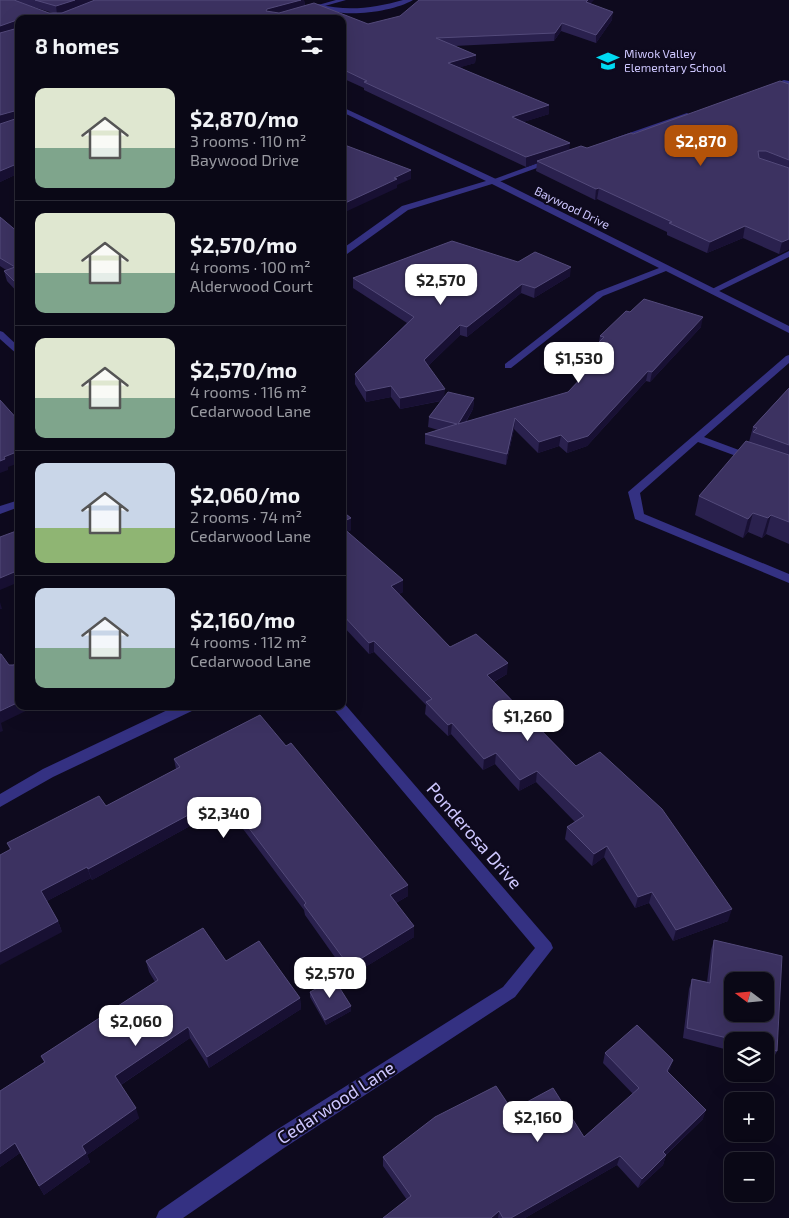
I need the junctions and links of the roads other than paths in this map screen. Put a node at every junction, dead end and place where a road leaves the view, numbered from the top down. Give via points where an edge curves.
1 (343, 0) edge
2 (410, 0) edge
3 (318, 6) junction
4 (285, 15) edge
5 (789, 83) edge
6 (756, 91) edge
7 (346, 111) edge
8 (691, 113) edge
9 (608, 142) edge
10 (561, 158) edge
11 (493, 181) junction
12 (346, 251) edge
13 (789, 254) edge
14 (667, 268) junction
15 (712, 291) junction
16 (789, 330) edge
17 (0, 334) edge
18 (15, 349) edge
19 (789, 358) edge
20 (508, 366) dead end
21 (696, 438) junction
22 (761, 462) edge
23 (15, 504) edge
24 (0, 510) edge
25 (789, 579) edge
26 (181, 710) edge
27 (341, 710) edge
28 (0, 801) edge
29 (509, 992) joint
30 (166, 1218) edge

1 - 3 street
2 - 3 street via 357,13
3 - 4 street
5 - 6 street
7 - 11 street, Baywood Drive
8 - 9 street
10 - 11 street
11 - 12 street via 405,208
11 - 14 street, Baywood Drive
13 - 15 street
14 - 15 street, Baywood Drive
14 - 20 street via 600,294
15 - 16 street, Baywood Drive
17 - 18 street
19 - 21 street
21 - 22 street
21 - 25 street via 634,492 639,516
23 - 24 street
26 - 28 street via 48,773
27 - 29 street, Ponderosa Drive via 545,948
29 - 30 street, Cedarwood Lane via 277,1141

